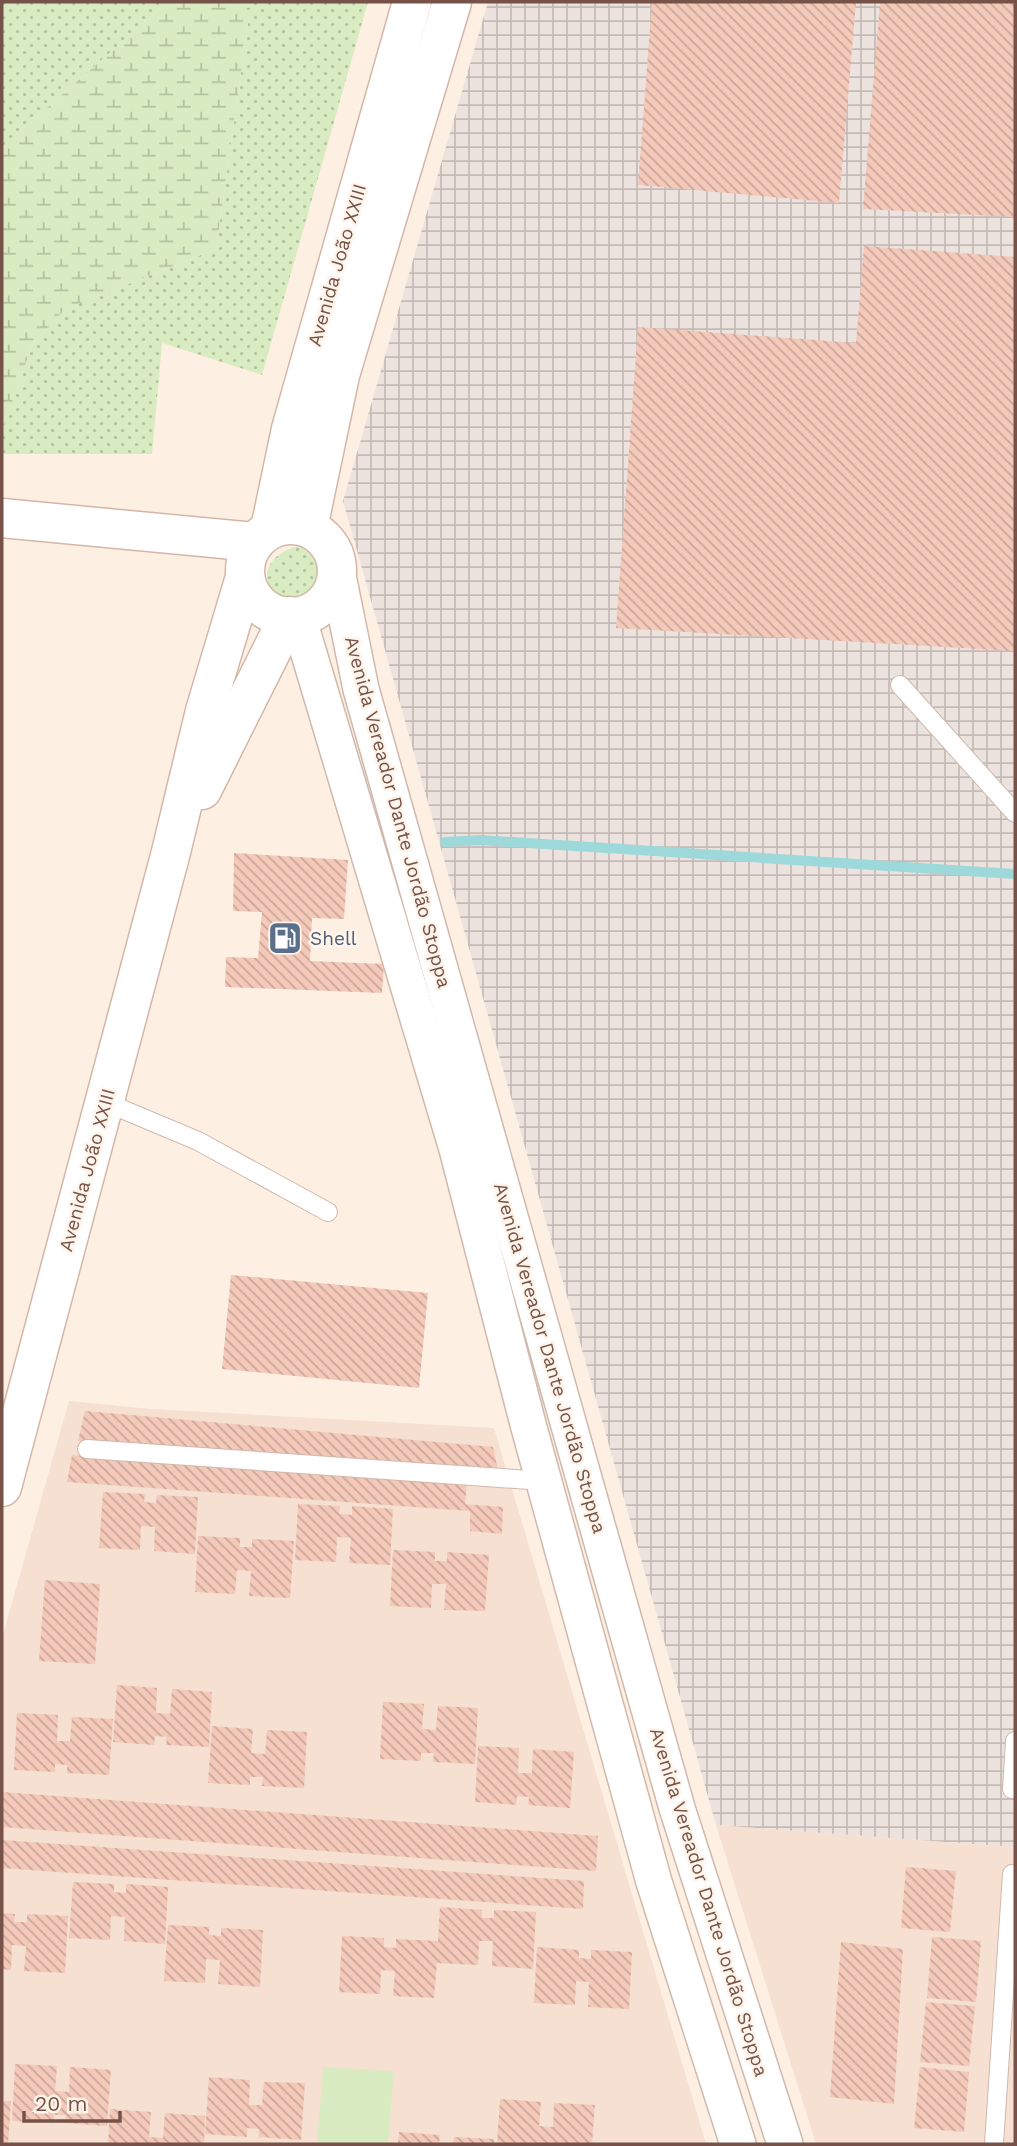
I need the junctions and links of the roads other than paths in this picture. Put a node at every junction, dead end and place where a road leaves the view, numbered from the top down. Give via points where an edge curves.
1 (412, 2) edge
2 (453, 2) edge
3 (2, 518) edge
4 (308, 528) junction
5 (256, 550) junction
6 (337, 566) junction
7 (293, 616) junction
8 (900, 685) dead end
9 (1015, 813) edge
10 (171, 852) junction
11 (105, 1102) junction
12 (328, 1212) dead end
13 (87, 1449) dead end
14 (544, 1481) junction
15 (2, 1487) edge
16 (1015, 1741) edge
17 (1012, 1788) dead end
18 (1012, 1874) dead end
19 (788, 2143) edge
20 (738, 2144) edge
21 (994, 2144) edge

1 - 5 main road, Avenida João XXIII
2 - 4 main road, Avenida João XXIII via 340,375
3 - 5 main road
4 - 5 main road via 289,525
4 - 6 main road via 324,539
5 - 7 main road via 254,600 274,614
5 - 10 main road, Avenida João XXIII via 205,711
6 - 7 main road via 327,599 314,611
6 - 19 street, Avenida Vereador Dante Jordão Stoppa via 361,688 677,1808
7 - 10 main road, Avenida João XXIII
7 - 14 street, Avenida Vereador Dante Jordão Stoppa via 457,1149
8 - 9 lane
10 - 11 main road, Avenida João XXIII
11 - 12 lane via 198,1140
11 - 15 main road, Avenida João XXIII
13 - 14 lane
14 - 20 street, Avenida Vereador Dante Jordão Stoppa via 654,1882
16 - 17 lane
18 - 21 lane

